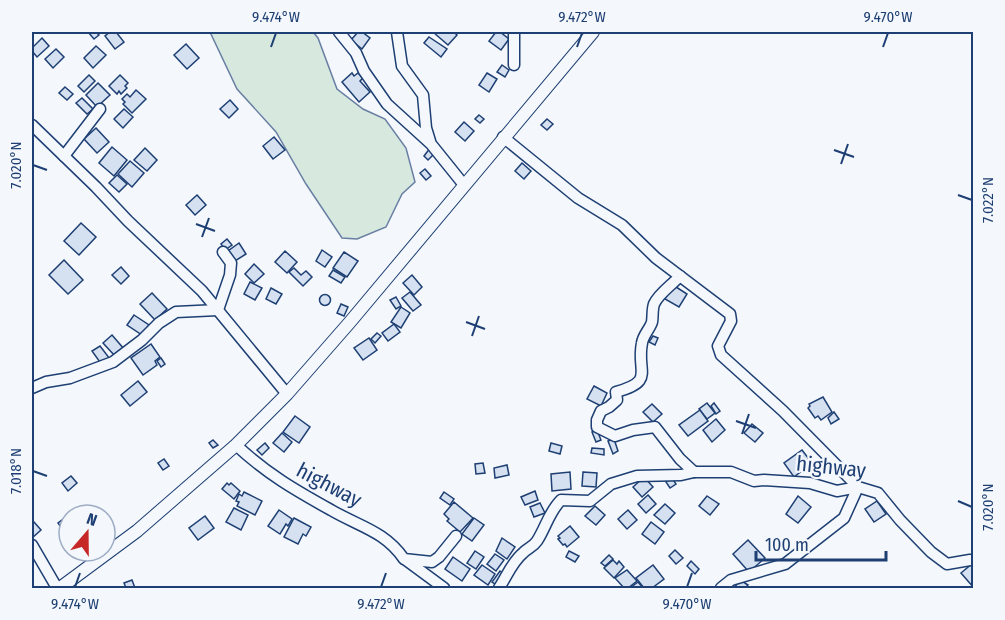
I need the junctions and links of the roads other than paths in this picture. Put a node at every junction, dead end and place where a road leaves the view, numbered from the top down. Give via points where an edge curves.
1 (339, 32) edge
2 (397, 32) edge
3 (514, 32) edge
4 (593, 32) edge
5 (514, 65) dead end
6 (100, 109) dead end
7 (32, 125) edge
8 (503, 137) junction
9 (431, 144) junction
10 (64, 156) junction
11 (465, 185) junction
12 (224, 252) dead end
13 (680, 276) junction
14 (218, 310) junction
15 (32, 388) edge
16 (287, 394) junction
17 (236, 445) junction
18 (694, 472) junction
19 (858, 486) junction
20 (456, 536) dead end
21 (32, 545) edge
22 (404, 559) junction
23 (970, 560) dead end
24 (59, 588) edge
25 (444, 588) edge
26 (500, 588) edge
27 (721, 588) edge

1 - 9 street via 378,92
2 - 9 street via 402,66 423,95
3 - 5 street
4 - 8 main road
6 - 10 street
7 - 10 street
8 - 11 main road
8 - 13 street via 578,198 622,225
9 - 11 street
10 - 14 street
11 - 16 main road
12 - 14 street via 231,263 230,275
13 - 18 street via 654,304 651,325 642,342 643,372 639,382 616,392 617,400 601,411 597,427 615,436 655,427
13 - 19 street via 730,314 731,321 718,346 721,355
14 - 15 street via 176,312 113,362
14 - 16 street
16 - 17 main road
17 - 22 street, highway via 281,482 370,528
17 - 24 main road via 137,531
18 - 19 street, highway via 731,472 754,481 810,483 837,491
18 - 26 street, highway via 681,476 637,476 611,484 590,501 561,500 533,547 514,562
19 - 23 street, highway via 878,492 900,520 947,564
19 - 27 street via 844,518 785,564 731,580
20 - 22 street via 432,562
21 - 24 street
22 - 25 street, highway

